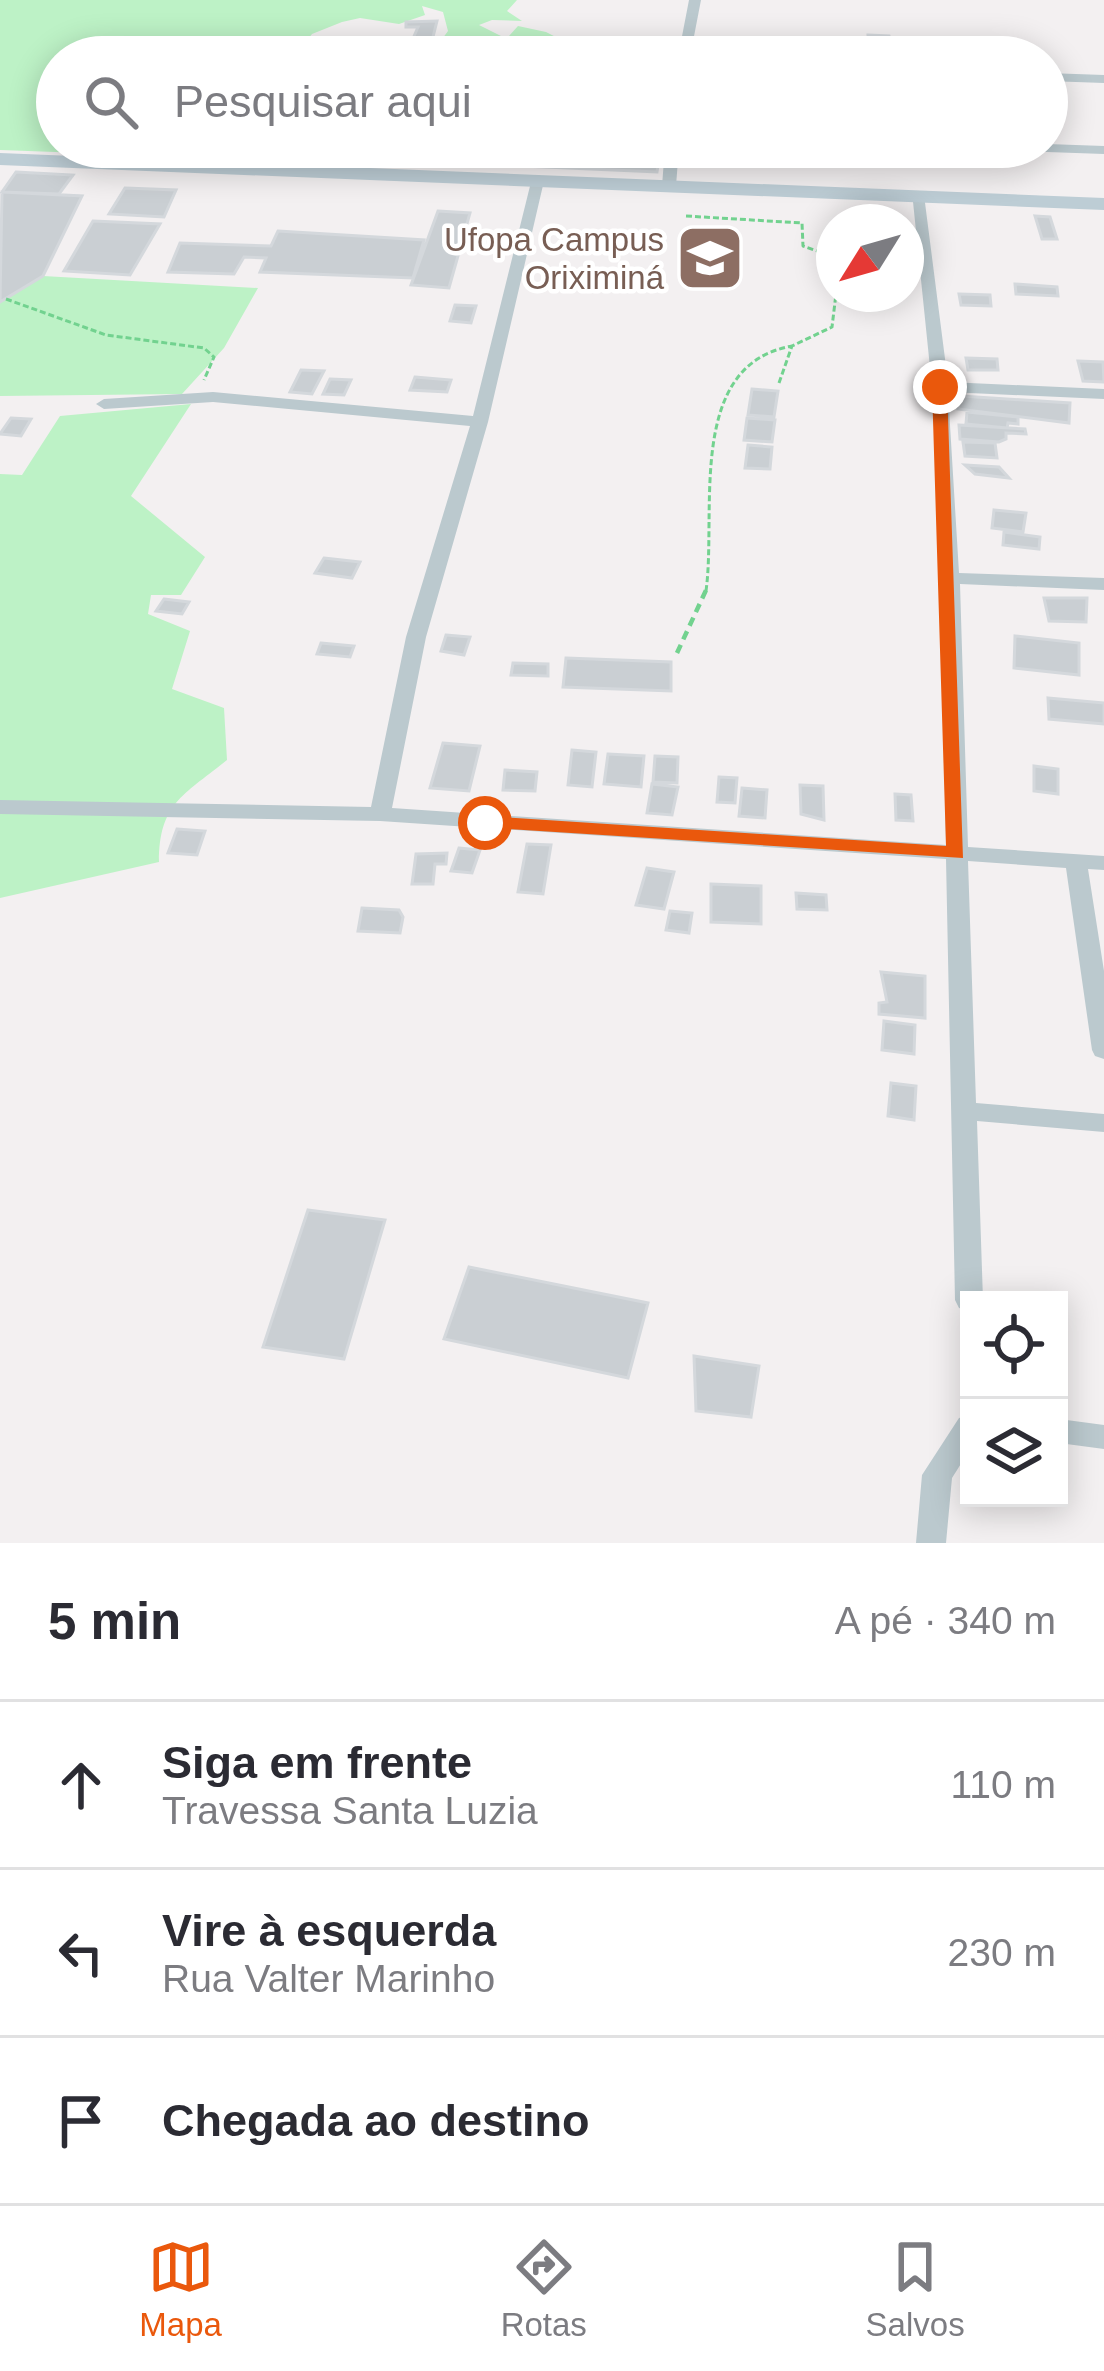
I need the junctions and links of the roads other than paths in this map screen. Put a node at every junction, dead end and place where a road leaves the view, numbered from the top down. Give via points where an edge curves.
1 (695, 0) edge
2 (688, 36) edge
3 (1068, 78) edge
4 (1104, 79) edge
5 (1068, 149) edge
6 (1104, 151) edge
7 (0, 159) edge
8 (36, 160) edge
9 (220, 168) edge
10 (670, 168) edge
11 (537, 181) junction
12 (669, 186) junction
13 (916, 195) junction
14 (1104, 204) edge
15 (940, 387) junction
16 (1104, 394) edge
17 (104, 404) dead end
18 (480, 422) junction
19 (950, 578) junction
20 (1104, 584) edge
21 (0, 807) edge
22 (380, 814) junction
23 (956, 854) junction
24 (1076, 862) junction
25 (1104, 863) edge
26 (1104, 1050) edge
27 (964, 1112) junction
28 (1104, 1123) edge
29 (969, 1291) edge
30 (1068, 1432) edge
31 (1104, 1437) edge
32 (960, 1441) edge
33 (931, 1543) edge

1 - 2 street
3 - 4 street
5 - 6 street
7 - 8 main road
9 - 11 main road
10 - 12 street
11 - 12 main road
11 - 18 street
12 - 13 main road
13 - 14 main road
13 - 15 street
15 - 16 street
15 - 19 street
17 - 18 street via 188,396
18 - 22 street via 416,637
19 - 20 street
19 - 23 street
21 - 22 street
22 - 23 street
23 - 24 street
23 - 27 street
24 - 25 street
24 - 26 street
27 - 28 street
27 - 29 street
30 - 31 street
32 - 33 street via 938,1475

